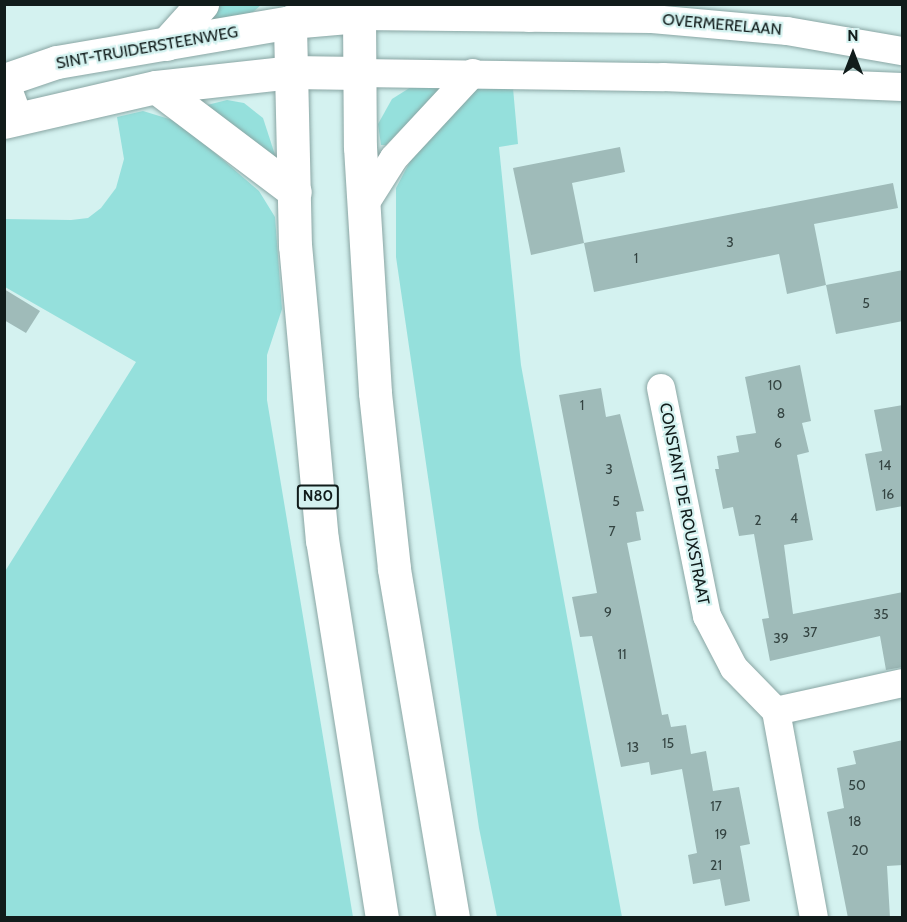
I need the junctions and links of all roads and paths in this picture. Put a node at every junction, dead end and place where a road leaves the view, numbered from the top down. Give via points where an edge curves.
1 (202, 4) edge
2 (360, 10) edge
3 (517, 10) edge
4 (291, 13) edge
5 (166, 44) junction
6 (903, 51) edge
7 (291, 72) junction
8 (359, 73) junction
9 (473, 73) junction
10 (5, 80) edge
11 (156, 87) junction
12 (903, 87) edge
13 (11, 119) edge
14 (295, 192) junction
15 (363, 207) junction
16 (661, 388) dead end
17 (903, 683) edge
18 (776, 711) junction
19 (382, 918) edge
20 (453, 918) edge
21 (814, 918) edge

1 - 5 main road
2 - 3 street, OVERMERELAAN
2 - 4 main road, SINT-TRUIDERSTEENWEG
2 - 8 main road
3 - 6 street, OVERMERELAAN via 787,31
4 - 5 main road, SINT-TRUIDERSTEENWEG
4 - 7 main road, N80
5 - 10 main road, SINT-TRUIDERSTEENWEG via 57,62
7 - 8 main road, SINT-TRUIDERSTEENWEG
7 - 11 main road, SINT-TRUIDERSTEENWEG
7 - 14 main road, N80
8 - 9 street
8 - 15 main road
9 - 12 street
9 - 15 street via 394,158
10 - 13 street, SINT-TRUIDERSTEENWEG
11 - 13 main road, SINT-TRUIDERSTEENWEG
11 - 14 main road
14 - 19 main road, N80 via 295,246 322,541
15 - 20 main road via 375,393 394,569
16 - 18 street, CONSTANT DE ROUXSTRAAT via 707,616 734,668
17 - 18 street
18 - 21 street

